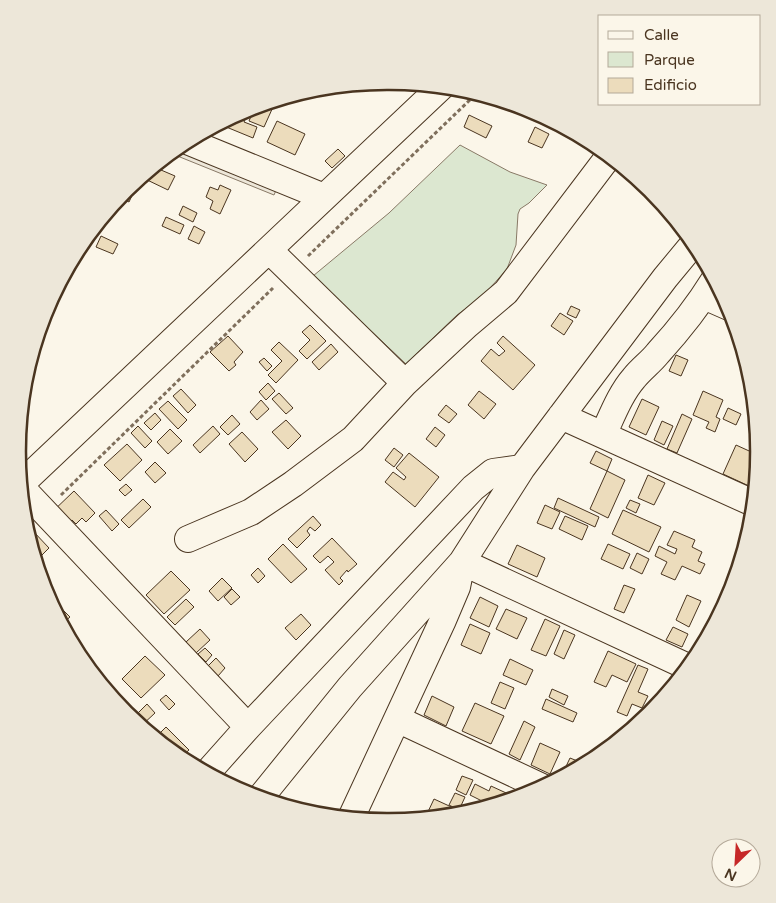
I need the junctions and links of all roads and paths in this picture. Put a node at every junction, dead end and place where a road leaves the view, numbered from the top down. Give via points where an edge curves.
1 (435, 93) edge
2 (470, 99) edge
3 (196, 145) edge
4 (604, 162) edge
5 (324, 197) junction
6 (269, 250) junction
7 (688, 250) edge
8 (310, 254) dead end
9 (277, 285) dead end
10 (709, 288) edge
11 (405, 383) junction
12 (561, 416) junction
13 (603, 435) junction
14 (522, 468) junction
15 (27, 480) edge
16 (29, 494) edge
17 (57, 499) dead end
18 (747, 500) edge
19 (188, 539) dead end
20 (462, 562) junction
21 (681, 664) edge
22 (397, 719) junction
23 (248, 727) junction
24 (212, 768) edge
25 (533, 783) edge
26 (265, 792) edge
27 (355, 811) edge

1 - 5 street
2 - 8 path
3 - 5 street
4 - 11 street via 506,292
5 - 6 street
6 - 11 street
6 - 15 street
7 - 12 street
9 - 17 path
10 - 13 street via 658,354 634,378
11 - 19 street via 353,439 293,484 251,512
12 - 13 street
12 - 14 street
13 - 18 street
14 - 20 street
14 - 23 street via 493,472 473,488
16 - 23 street
20 - 21 street
20 - 22 street via 457,587
20 - 26 street via 350,686
22 - 25 street
22 - 27 street
23 - 24 street

